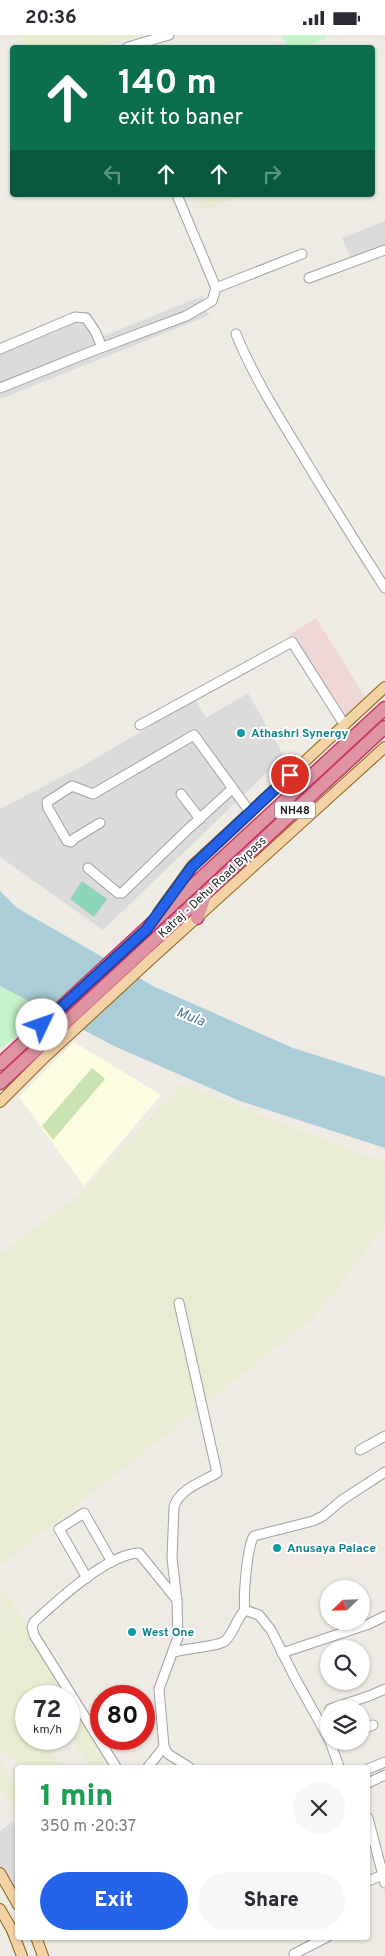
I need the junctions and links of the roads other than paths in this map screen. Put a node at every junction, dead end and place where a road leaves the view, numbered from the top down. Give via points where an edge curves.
1 (168, 35) edge
2 (135, 45) edge
3 (178, 197) edge
4 (385, 249) edge
5 (302, 254) dead end
6 (309, 278) dead end
7 (216, 288) junction
8 (236, 334) dead end
9 (102, 347) junction
10 (0, 349) edge
11 (0, 388) edge
12 (385, 588) edge
13 (385, 687) edge
14 (385, 708) edge
15 (344, 724) junction
16 (140, 725) dead end
17 (385, 727) edge
18 (385, 747) edge
19 (232, 789) junction
20 (181, 794) dead end
21 (250, 812) junction
22 (200, 819) junction
23 (100, 823) dead end
24 (88, 868) dead end
25 (206, 893) junction
26 (197, 918) junction
27 (146, 930) junction
28 (146, 956) junction
29 (28, 1039) junction
30 (43, 1052) junction
31 (0, 1057) edge
32 (0, 1065) edge
33 (0, 1083) edge
34 (0, 1102) edge
35 (179, 1303) dead end
36 (385, 1436) edge
37 (360, 1450) dead end
38 (385, 1472) edge
39 (112, 1562) junction
40 (87, 1578) junction
41 (178, 1601) junction
42 (247, 1611) junction
43 (385, 1616) edge
44 (174, 1652) junction
45 (282, 1653) junction
46 (385, 1689) edge
47 (358, 1700) edge
48 (320, 1712) edge
49 (315, 1714) junction
50 (320, 1722) edge
51 (373, 1725) dead end
52 (370, 1726) edge
53 (164, 1747) junction
54 (334, 1750) edge
55 (385, 1761) edge
56 (115, 1765) edge
57 (150, 1765) edge
58 (186, 1765) edge
59 (339, 1765) edge
60 (370, 1768) edge
61 (385, 1775) edge
62 (370, 1782) edge
63 (370, 1826) edge
64 (384, 1879) edge
65 (2, 1881) edge
66 (370, 1881) edge
67 (15, 1900) edge
68 (0, 1909) edge
69 (15, 1938) edge
70 (16, 1940) edge
71 (39, 1940) edge
72 (321, 1940) edge
73 (294, 1954) dead end
74 (22, 1956) edge
75 (43, 1956) edge

1 - 2 street
3 - 7 street
4 - 6 street
5 - 7 street
7 - 9 street via 212,301 186,316
8 - 12 street via 249,365 291,437
9 - 10 street via 86,318 75,317
9 - 11 street
13 - 15 main road
14 - 27 highway, Katraj - Dehu Road Bypass / NH48
15 - 16 street via 292,642
15 - 21 main road
17 - 25 highway, Katraj - Dehu Road Bypass / NH48
18 - 26 main road
19 - 21 street
19 - 22 street
19 - 23 street via 196,737 190,736 93,794 72,786 47,802 67,841 72,842
20 - 22 street
21 - 27 main road via 192,867
22 - 24 street via 122,893
25 - 26 highway
25 - 28 highway, Katraj - Dehu Road Bypass / NH48
26 - 28 main road
27 - 29 highway, Katraj - Dehu Road Bypass / NH48
28 - 30 highway, Katraj - Dehu Road Bypass / NH48
29 - 31 main road
29 - 32 highway, NH48
30 - 33 highway, NH48
30 - 34 main road
35 - 41 street via 216,1473 184,1492 176,1501 172,1558
36 - 37 street
38 - 42 street via 342,1499 323,1516 254,1536 249,1547 243,1600
39 - 40 street
39 - 40 street via 84,1513 59,1529
39 - 41 street via 139,1553
40 - 56 street via 32,1627
41 - 44 street via 178,1637
42 - 44 street via 238,1617 226,1640 219,1645
42 - 45 street via 259,1615
43 - 45 street
44 - 53 street via 158,1689
45 - 49 street
46 - 47 street
48 - 49 street
49 - 50 street
51 - 52 street
53 - 57 street
53 - 58 street via 168,1754
54 - 59 street
55 - 60 street
61 - 62 street
63 - 64 street
64 - 66 street
65 - 67 main road
68 - 69 main road
70 - 74 main road
71 - 75 main road
72 - 73 street

